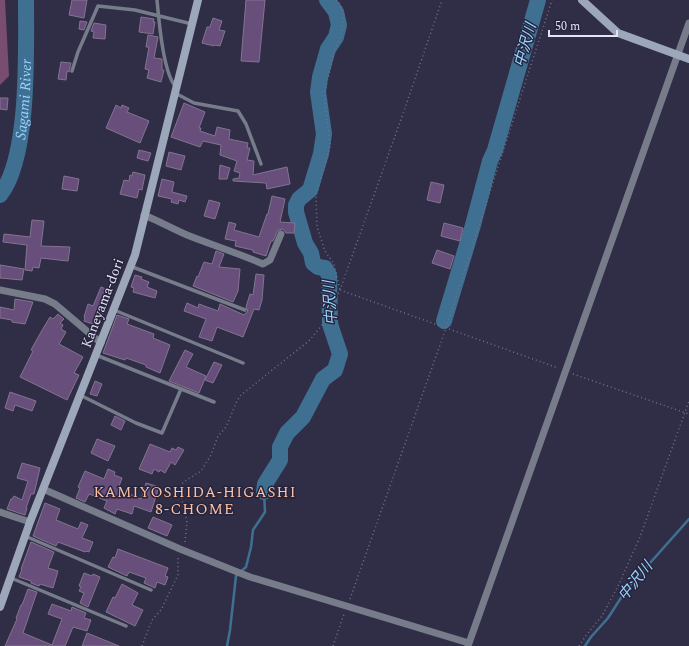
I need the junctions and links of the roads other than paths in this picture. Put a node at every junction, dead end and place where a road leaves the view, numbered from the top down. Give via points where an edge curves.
1 (156, 0) edge
2 (198, 0) edge
3 (582, 0) edge
4 (158, 15) junction
5 (689, 23) edge
6 (192, 24) junction
7 (678, 55) junction
8 (689, 59) edge
9 (72, 71) dead end
10 (175, 90) junction
11 (261, 164) dead end
12 (144, 215) junction
13 (281, 234) dead end
14 (130, 266) junction
15 (0, 290) edge
16 (113, 309) junction
17 (245, 310) dead end
18 (100, 343) junction
19 (96, 355) junction
20 (243, 363) dead end
21 (181, 389) junction
22 (80, 395) junction
23 (214, 402) dead end
24 (43, 489) junction
25 (0, 512) edge
26 (30, 522) junction
27 (25, 536) junction
28 (10, 578) junction
29 (151, 590) dead end
30 (0, 607) edge
31 (126, 626) dead end
32 (468, 644) edge

1 - 4 lane
2 - 6 street, Kaneyama-dori
3 - 7 street via 618,33
4 - 6 lane
4 - 9 lane via 98,6
4 - 10 lane via 167,70
5 - 7 street
6 - 10 street, Kaneyama-dori
7 - 8 street
7 - 32 street
10 - 11 lane via 194,103 238,111 246,124
10 - 12 street, Kaneyama-dori
12 - 13 street via 263,264 270,260
12 - 14 street, Kaneyama-dori
14 - 16 street, Kaneyama-dori
14 - 17 lane
15 - 18 street via 45,299 55,304
16 - 18 street, Kaneyama-dori
16 - 20 lane
18 - 19 street, Kaneyama-dori
19 - 21 lane
19 - 22 street, Kaneyama-dori
21 - 22 lane via 162,434
21 - 23 lane
22 - 24 street, Kaneyama-dori
24 - 26 street, Kaneyama-dori
24 - 32 street via 250,577
25 - 26 street
26 - 27 street, Kaneyama-dori
27 - 28 street, Kaneyama-dori
27 - 29 lane
28 - 30 street, Kaneyama-dori
28 - 31 lane

